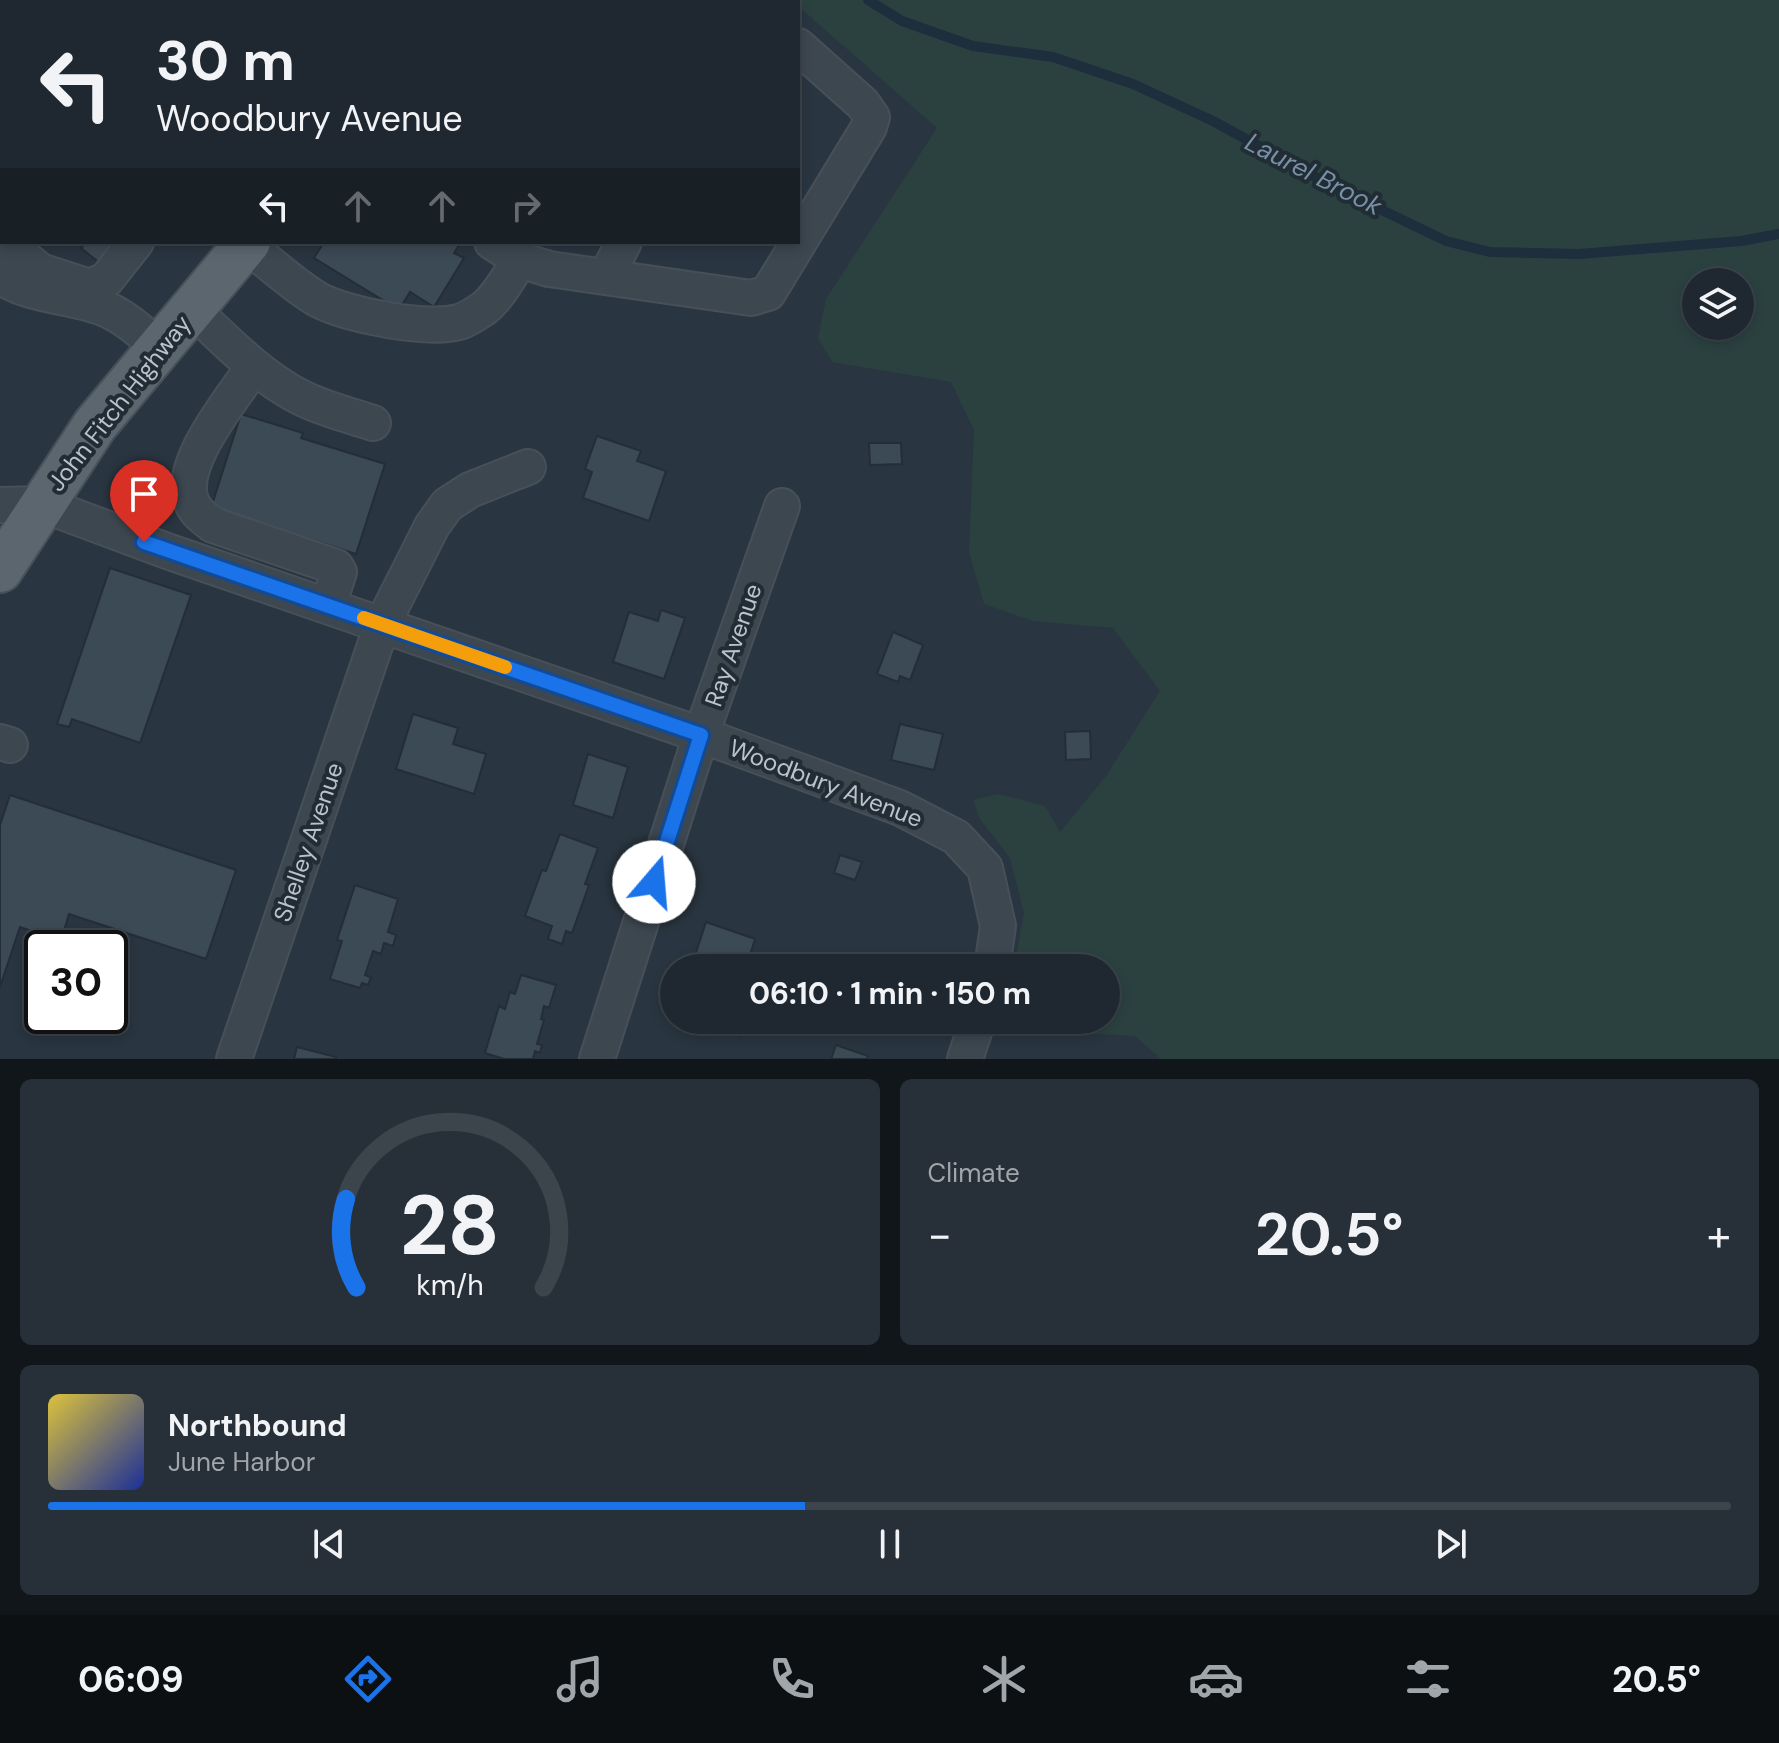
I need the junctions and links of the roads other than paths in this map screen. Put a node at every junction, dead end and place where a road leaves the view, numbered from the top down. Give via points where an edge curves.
1 (800, 48) edge
2 (800, 243) edge
3 (8, 244) edge
4 (134, 244) edge
5 (157, 244) edge
6 (245, 244) edge
7 (247, 244) edge
8 (623, 244) edge
9 (799, 244) edge
10 (506, 251) edge
11 (0, 276) edge
12 (606, 277) junction
13 (102, 308) junction
14 (192, 309) junction
15 (159, 347) junction
16 (254, 366) junction
17 (373, 423) dead end
18 (528, 467) dead end
19 (21, 504) edge
20 (782, 506) dead end
21 (213, 525) junction
22 (200, 563) junction
23 (0, 570) edge
24 (328, 606) junction
25 (382, 625) junction
26 (701, 735) junction
27 (994, 954) edge
28 (973, 1034) edge
29 (234, 1059) edge
30 (597, 1059) edge
31 (965, 1059) edge

1 - 2 street via 872,117
3 - 4 street via 40,271 90,287 106,280
5 - 13 street
6 - 14 main road, John Fitch Highway
7 - 10 street via 315,298 405,323 441,324 460,322 491,302
8 - 12 street
9 - 12 street via 774,288 762,297
10 - 12 street via 549,269
11 - 13 street
13 - 15 street
14 - 15 main road, John Fitch Highway
14 - 16 street
15 - 19 main road, John Fitch Highway
16 - 17 street via 302,398
16 - 21 street via 196,454 190,474 191,501
18 - 25 street, Shelley Avenue via 447,505
19 - 22 street, Woodbury Avenue
19 - 23 main road, John Fitch Highway
20 - 26 street, Ray Avenue
21 - 22 street
21 - 24 street via 336,567
22 - 24 street, Woodbury Avenue
24 - 25 street, Woodbury Avenue
25 - 26 street, Woodbury Avenue
25 - 29 street, Shelley Avenue
26 - 27 street, Woodbury Avenue via 900,808 956,837 985,868 998,926
26 - 30 street, Ray Avenue
28 - 31 street

